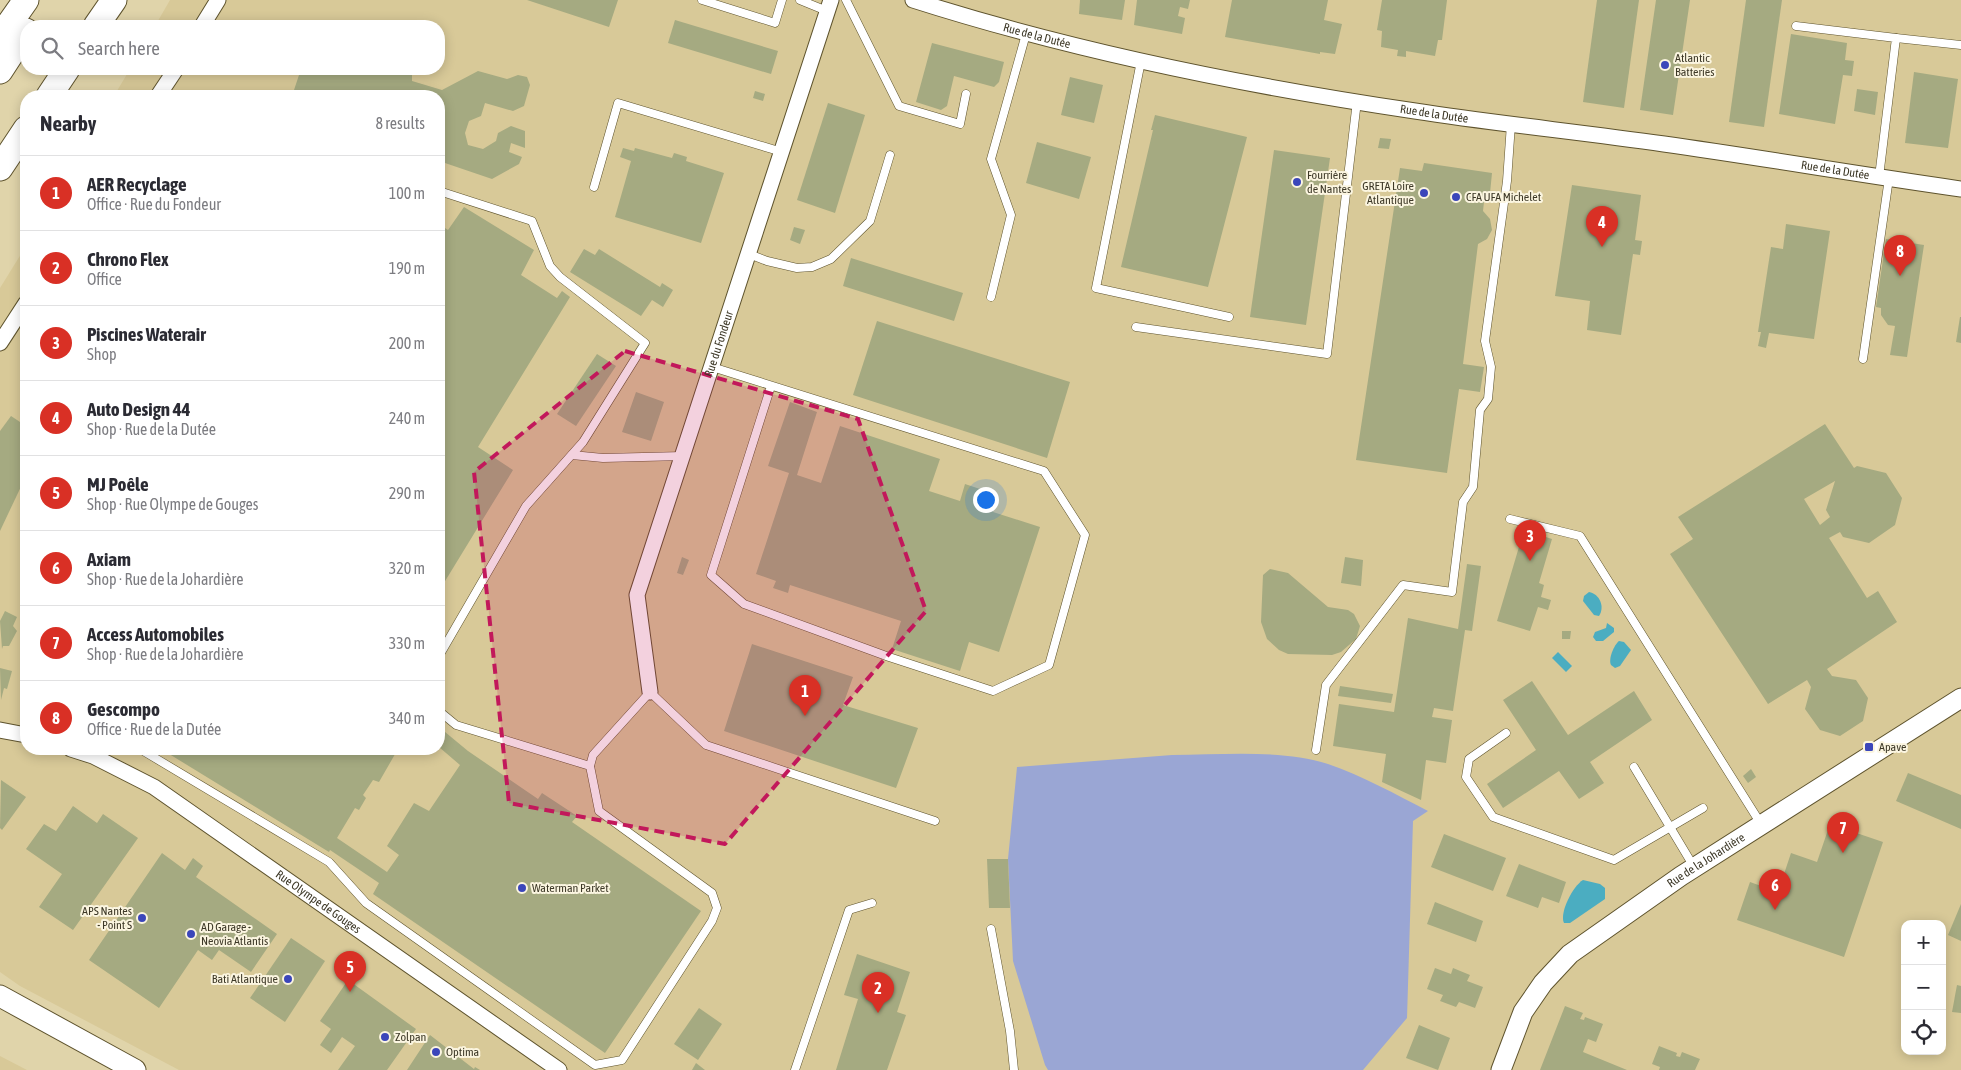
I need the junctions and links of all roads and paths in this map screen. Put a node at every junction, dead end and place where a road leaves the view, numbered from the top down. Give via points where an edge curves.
1 (26, 0) edge
2 (46, 0) edge
3 (114, 0) edge
4 (218, 0) edge
5 (702, 0) edge
6 (782, 0) edge
7 (800, 0) edge
8 (846, 0) edge
9 (913, 0) edge
10 (829, 6) edge
11 (33, 20) edge
12 (100, 20) edge
13 (206, 20) edge
14 (1796, 26) dead end
15 (1026, 34) junction
16 (0, 37) edge
17 (1896, 38) junction
18 (20, 40) edge
19 (1961, 45) edge
20 (1141, 61) junction
21 (0, 71) edge
22 (63, 75) edge
23 (172, 75) edge
24 (53, 90) edge
25 (162, 90) edge
26 (966, 94) dead end
27 (1357, 101) junction
28 (1511, 124) junction
29 (20, 139) edge
30 (782, 152) junction
31 (890, 156) dead end
32 (0, 168) edge
33 (1884, 178) junction
34 (594, 187) dead end
35 (1961, 189) edge
36 (445, 193) edge
37 (749, 254) junction
38 (991, 297) dead end
39 (20, 312) edge
40 (1229, 317) dead end
41 (1136, 328) dead end
42 (0, 343) edge
43 (1864, 359) dead end
44 (712, 367) junction
45 (771, 386) junction
46 (572, 455) junction
47 (683, 456) junction
48 (1510, 519) dead end
49 (445, 646) edge
50 (650, 692) junction
51 (1961, 698) edge
52 (445, 716) edge
53 (0, 730) edge
54 (1506, 733) dead end
55 (20, 734) edge
56 (1316, 750) dead end
57 (100, 755) edge
58 (150, 755) edge
59 (590, 766) junction
60 (1634, 768) dead end
61 (1703, 808) dead end
62 (935, 821) dead end
63 (1762, 824) junction
64 (1670, 828) junction
65 (1694, 867) junction
66 (872, 903) dead end
67 (991, 929) dead end
68 (0, 996) edge
69 (135, 1070) edge
70 (559, 1070) edge
71 (795, 1070) edge
72 (1014, 1070) edge
73 (1501, 1070) edge

1 - 16 highway
2 - 11 highway
3 - 12 highway
4 - 13 street
5 - 6 lane via 775,23
7 - 10 lane
8 - 26 lane via 899,106 960,124
9 - 15 street, Rue de la Dutée
10 - 30 street, Rue du Fondeur
14 - 17 lane
15 - 20 street, Rue de la Dutée
15 - 38 lane via 990,159 1012,215
17 - 19 lane
17 - 33 lane
18 - 21 highway
20 - 27 street, Rue de la Dutée
20 - 40 lane via 1096,288
22 - 24 highway
23 - 25 street
27 - 28 street, Rue de la Dutée
27 - 41 lane via 1327,354
28 - 33 street, Rue de la Dutée
28 - 56 lane via 1485,341 1491,367 1488,399 1480,410 1472,487 1463,502 1452,592 1403,585 1326,685
29 - 32 highway
30 - 34 lane via 618,103
30 - 37 street, Rue du Fondeur
31 - 37 lane via 870,221 831,259 812,267 797,268
33 - 35 street, Rue de la Dutée
33 - 43 lane
36 - 46 lane via 532,221 550,266 560,277 645,343
37 - 44 street, Rue du Fondeur
39 - 42 street
44 - 45 lane
44 - 47 street, Rue du Fondeur
45 - 45 lane via 1044,471 1085,535 1049,665 993,691 744,604 711,575
46 - 47 lane via 603,458
46 - 49 lane via 526,506
47 - 50 street, Rue du Fondeur via 637,595
48 - 63 lane via 1580,536
50 - 59 lane via 593,755
50 - 62 lane via 706,745
51 - 63 street, Rue de la Johardière
52 - 59 lane via 456,725
53 - 55 street
54 - 64 lane via 1469,759 1466,777 1493,817 1614,860
57 - 70 street, Rue Olympe de Gouges via 154,787
58 - 59 lane via 329,862 366,903 595,1065 622,1060 712,921 717,908 712,893 599,811
60 - 64 lane
61 - 64 lane
63 - 65 street, Rue de la Johardière
64 - 65 lane
65 - 73 street, Rue de la Johardière via 1570,954 1543,983 1523,1012
66 - 71 lane via 849,910
67 - 72 lane
68 - 69 main road

